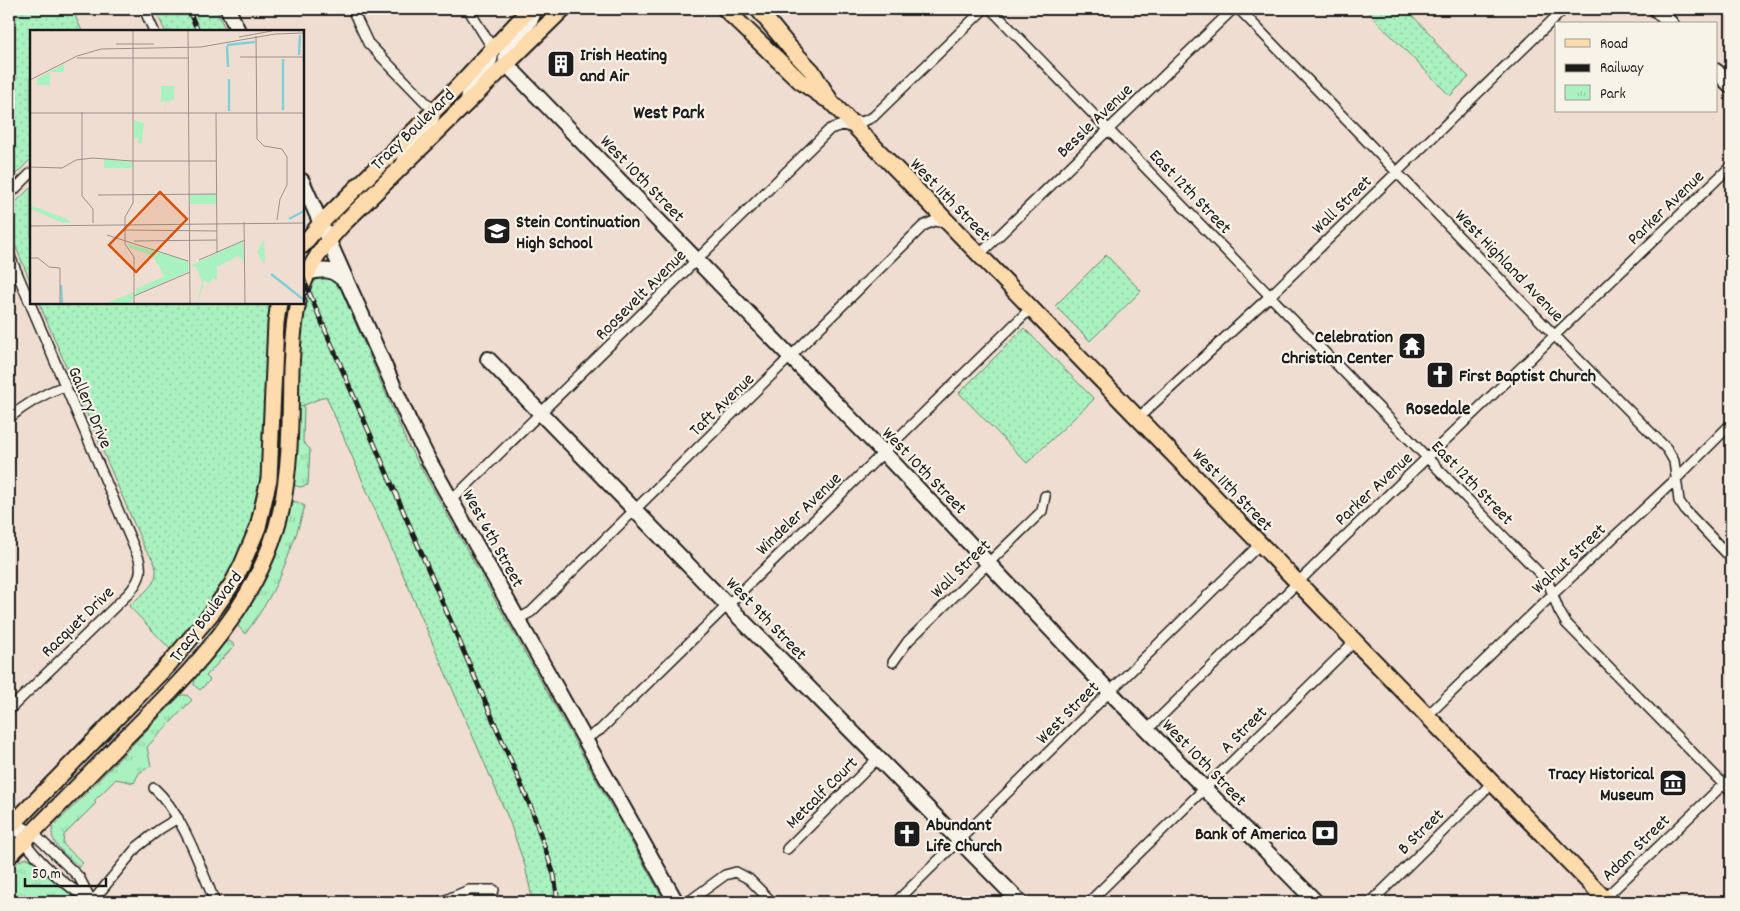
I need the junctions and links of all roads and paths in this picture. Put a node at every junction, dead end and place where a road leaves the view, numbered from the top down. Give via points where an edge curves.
1 (144, 9) edge
2 (228, 9) edge
3 (352, 9) edge
4 (468, 9) edge
5 (532, 9) edge
6 (563, 9) edge
7 (725, 9) edge
8 (758, 9) edge
9 (984, 9) edge
10 (992, 9) edge
11 (1232, 9) edge
12 (1239, 9) edge
13 (1564, 9) edge
14 (1656, 9) edge
15 (1669, 22) edge
16 (154, 30) edge
17 (238, 30) edge
18 (493, 49) junction
19 (506, 64) junction
20 (1718, 73) edge
21 (1731, 86) edge
22 (832, 102) junction
23 (465, 104) junction
24 (434, 111) junction
25 (852, 124) junction
26 (1108, 130) junction
27 (1731, 166) edge
28 (399, 169) junction
29 (1398, 172) junction
30 (30, 174) edge
31 (304, 186) edge
32 (9, 195) edge
33 (321, 222) junction
34 (948, 223) junction
35 (329, 240) junction
36 (304, 243) edge
37 (9, 254) edge
38 (979, 255) junction
39 (696, 261) junction
40 (305, 280) edge
41 (350, 286) junction
42 (1270, 296) junction
43 (279, 304) edge
44 (298, 304) edge
45 (1031, 308) junction
46 (1555, 336) junction
47 (791, 358) junction
48 (488, 359) dead end
49 (64, 386) junction
50 (541, 414) junction
51 (9, 418) edge
52 (1138, 418) junction
53 (1731, 424) edge
54 (883, 452) junction
55 (1428, 458) junction
56 (1676, 479) junction
57 (1046, 496) dead end
58 (450, 498) junction
59 (636, 510) junction
60 (1260, 544) junction
61 (1731, 558) edge
62 (988, 563) junction
63 (141, 573) joint
64 (1298, 582) junction
65 (1552, 595) junction
66 (727, 605) junction
67 (518, 619) junction
68 (1355, 641) junction
69 (893, 662) dead end
70 (1110, 692) junction
71 (9, 710) edge
72 (1427, 716) junction
73 (1147, 730) junction
74 (585, 738) junction
75 (878, 758) junction
76 (1731, 777) edge
77 (1492, 783) junction
78 (1723, 784) junction
79 (154, 788) dead end
80 (1205, 789) junction
81 (1731, 792) edge
82 (178, 818) junction
83 (11, 822) edge
84 (28, 837) junction
85 (959, 840) junction
86 (787, 849) dead end
87 (9, 856) edge
88 (494, 890) dead end
89 (1606, 901) edge
90 (92, 902) edge
91 (215, 902) edge
92 (441, 902) edge
93 (676, 902) edge
94 (688, 902) edge
95 (772, 902) edge
96 (896, 902) edge
97 (1020, 902) edge
98 (1089, 902) edge
99 (1316, 902) edge
100 (1371, 902) edge

1 - 16 street
2 - 17 street
3 - 24 street via 371,47
4 - 18 street
5 - 18 main road, Tracy Boulevard
5 - 19 street via 533,17 506,52
6 - 19 main road, Tracy Boulevard
7 - 22 main road, West 11th Street via 800,81
8 - 22 main road, West 11th Street via 812,72
9 - 25 street, Roosevelt Avenue via 873,117
10 - 26 street, East 12th Street
11 - 26 street, Bessle Avenue
12 - 29 street, West Highland Avenue
13 - 29 street, Wall Street
14 - 15 street
18 - 23 street via 493,62 468,90
18 - 24 main road, Tracy Boulevard
19 - 23 main road, Tracy Boulevard
19 - 39 street, West 10th Street
20 - 21 street
22 - 25 main road, West 11th Street
23 - 28 main road, Tracy Boulevard
24 - 28 street via 434,121 407,149
24 - 33 main road, Tracy Boulevard
25 - 34 main road, West 11th Street
25 - 39 street, Roosevelt Avenue via 830,129
26 - 38 street, Bessle Avenue
26 - 42 street, East 12th Street
27 - 46 street, Parker Avenue
28 - 35 main road, Tracy Boulevard
29 - 42 street, Wall Street
29 - 46 street, West Highland Avenue
30 - 32 street
31 - 33 street, West 6th Street
33 - 35 street, West 6th Street
33 - 36 main road, Tracy Boulevard
34 - 38 main road, West 11th Street
34 - 47 street, Taft Avenue via 934,221 923,226
35 - 40 main road, Tracy Boulevard
35 - 41 street, West 6th Street
37 - 49 street, Gallery Drive
38 - 45 main road, West 11th Street
39 - 47 street, West 10th Street
39 - 50 street, Roosevelt Avenue
40 - 41 street via 323,269 340,275
41 - 58 street, West 6th Street via 410,423
42 - 52 street, Wall Street
42 - 55 street, East 12th Street
43 - 83 main road, Tracy Boulevard via 269,478 258,527 242,565 211,614 168,664
44 - 84 main road, Tracy Boulevard via 292,343 285,494 257,580 233,616 185,675
45 - 52 main road, West 11th Street
45 - 54 street, Windeler Avenue
46 - 55 street, Parker Avenue
46 - 56 street, West Highland Avenue via 1668,449 1674,461
47 - 54 street, West 10th Street
47 - 59 street, Taft Avenue
48 - 50 street, West 9th Street
49 - 51 street via 39,397
49 - 63 street, Gallery Drive via 139,559
50 - 58 street, Roosevelt Avenue
50 - 59 street, West 9th Street
52 - 60 main road, West 11th Street
53 - 56 street, Walnut Street
54 - 62 street, West 10th Street
54 - 66 street, Windeler Avenue
55 - 64 street, Parker Avenue
55 - 65 street, East 12th Street via 1548,582
56 - 61 street, West Highland Avenue via 1679,500 1685,510
56 - 65 street, Walnut Street
57 - 62 street, Wall Street via 1042,511
58 - 67 street, West 6th Street
59 - 66 street, West 9th Street
59 - 67 street, Taft Avenue via 531,612
60 - 64 main road, West 11th Street
60 - 70 street, West Street
62 - 69 street, Wall Street via 904,645
62 - 70 street, West 10th Street
63 - 71 street, Racquet Drive via 137,584
64 - 68 main road, West 11th Street
64 - 73 street, Parker Avenue
65 - 72 street, Walnut Street
65 - 78 street, East 12th Street via 1566,624
66 - 74 street, Windeler Avenue via 600,730
66 - 75 street, West 9th Street
67 - 74 street, West 6th Street
68 - 72 main road, West 11th Street
68 - 80 street, A Street
70 - 73 street, West 10th Street
70 - 85 street, West Street
72 - 77 main road, West 11th Street
73 - 80 street, West 10th Street
74 - 93 street, West 6th Street
75 - 85 street, West 9th Street
75 - 86 street, Metcalf Court
76 - 78 street, Adam Street
77 - 89 main road, West 11th Street
77 - 100 street, B Street
78 - 81 street, East 12th Street
78 - 89 street, Adam Street
79 - 82 street
80 - 98 street, A Street
80 - 99 street, West 10th Street
82 - 90 street via 137,847
82 - 91 street
83 - 84 street
84 - 87 main road, Tracy Boulevard
84 - 90 street via 79,877
84 - 90 street via 33,852 69,887
85 - 96 street, West Street
85 - 97 street, West 9th Street
88 - 92 street via 469,890
94 - 95 street via 724,875 739,873

